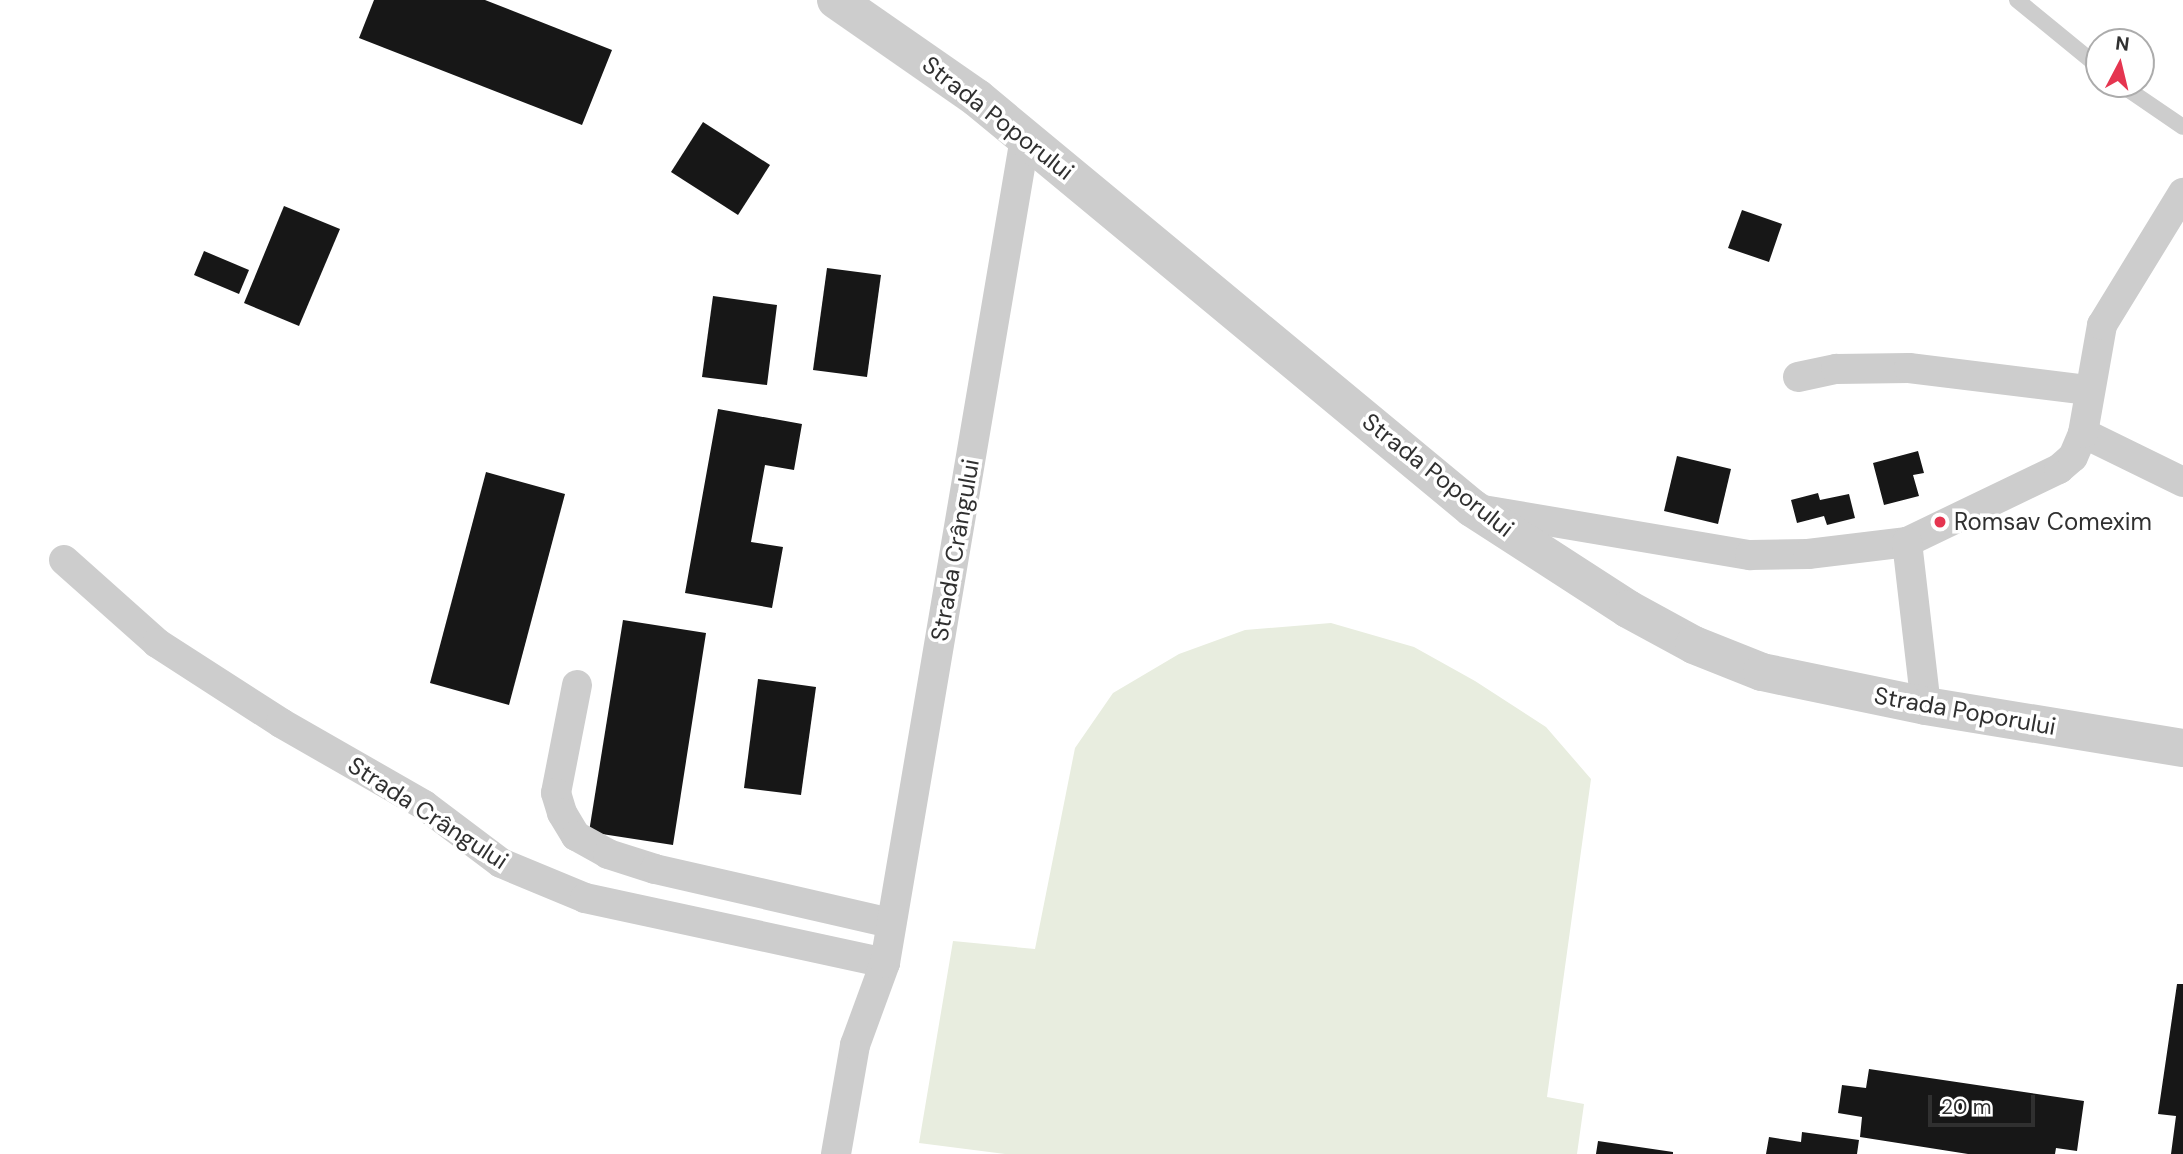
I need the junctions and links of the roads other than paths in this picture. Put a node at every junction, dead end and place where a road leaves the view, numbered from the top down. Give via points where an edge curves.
1 (836, 0) edge
2 (2017, 0) edge
3 (2085, 55) edge
4 (2141, 98) edge
5 (2183, 127) edge
6 (1026, 138) junction
7 (2183, 193) edge
8 (1798, 377) dead end
9 (2089, 390) junction
10 (2083, 433) junction
11 (2183, 482) edge
12 (1472, 508) junction
13 (1907, 542) junction
14 (64, 560) dead end
15 (576, 685) dead end
16 (1926, 706) junction
17 (2183, 748) edge
18 (891, 923) junction
19 (885, 963) junction
20 (836, 1154) edge

1 - 6 street, Strada Poporului via 978,97
2 - 3 lane
4 - 5 lane
6 - 12 street, Strada Poporului
6 - 18 street, Strada Crângului
7 - 9 street via 2102,326
8 - 9 street via 1836,369 1909,368
9 - 10 street
10 - 11 street
10 - 13 street via 2073,457 2059,468
12 - 13 street via 1750,555 1808,554
12 - 16 street, Strada Poporului via 1628,609 1693,645 1762,672
13 - 16 street
14 - 19 street, Strada Crângului via 157,643 281,723 424,805 501,863 585,898
15 - 18 street via 556,793 576,835 608,854 655,869
16 - 17 street, Strada Poporului
18 - 19 street, Strada Crângului
19 - 20 street, Strada Crângului via 855,1045

